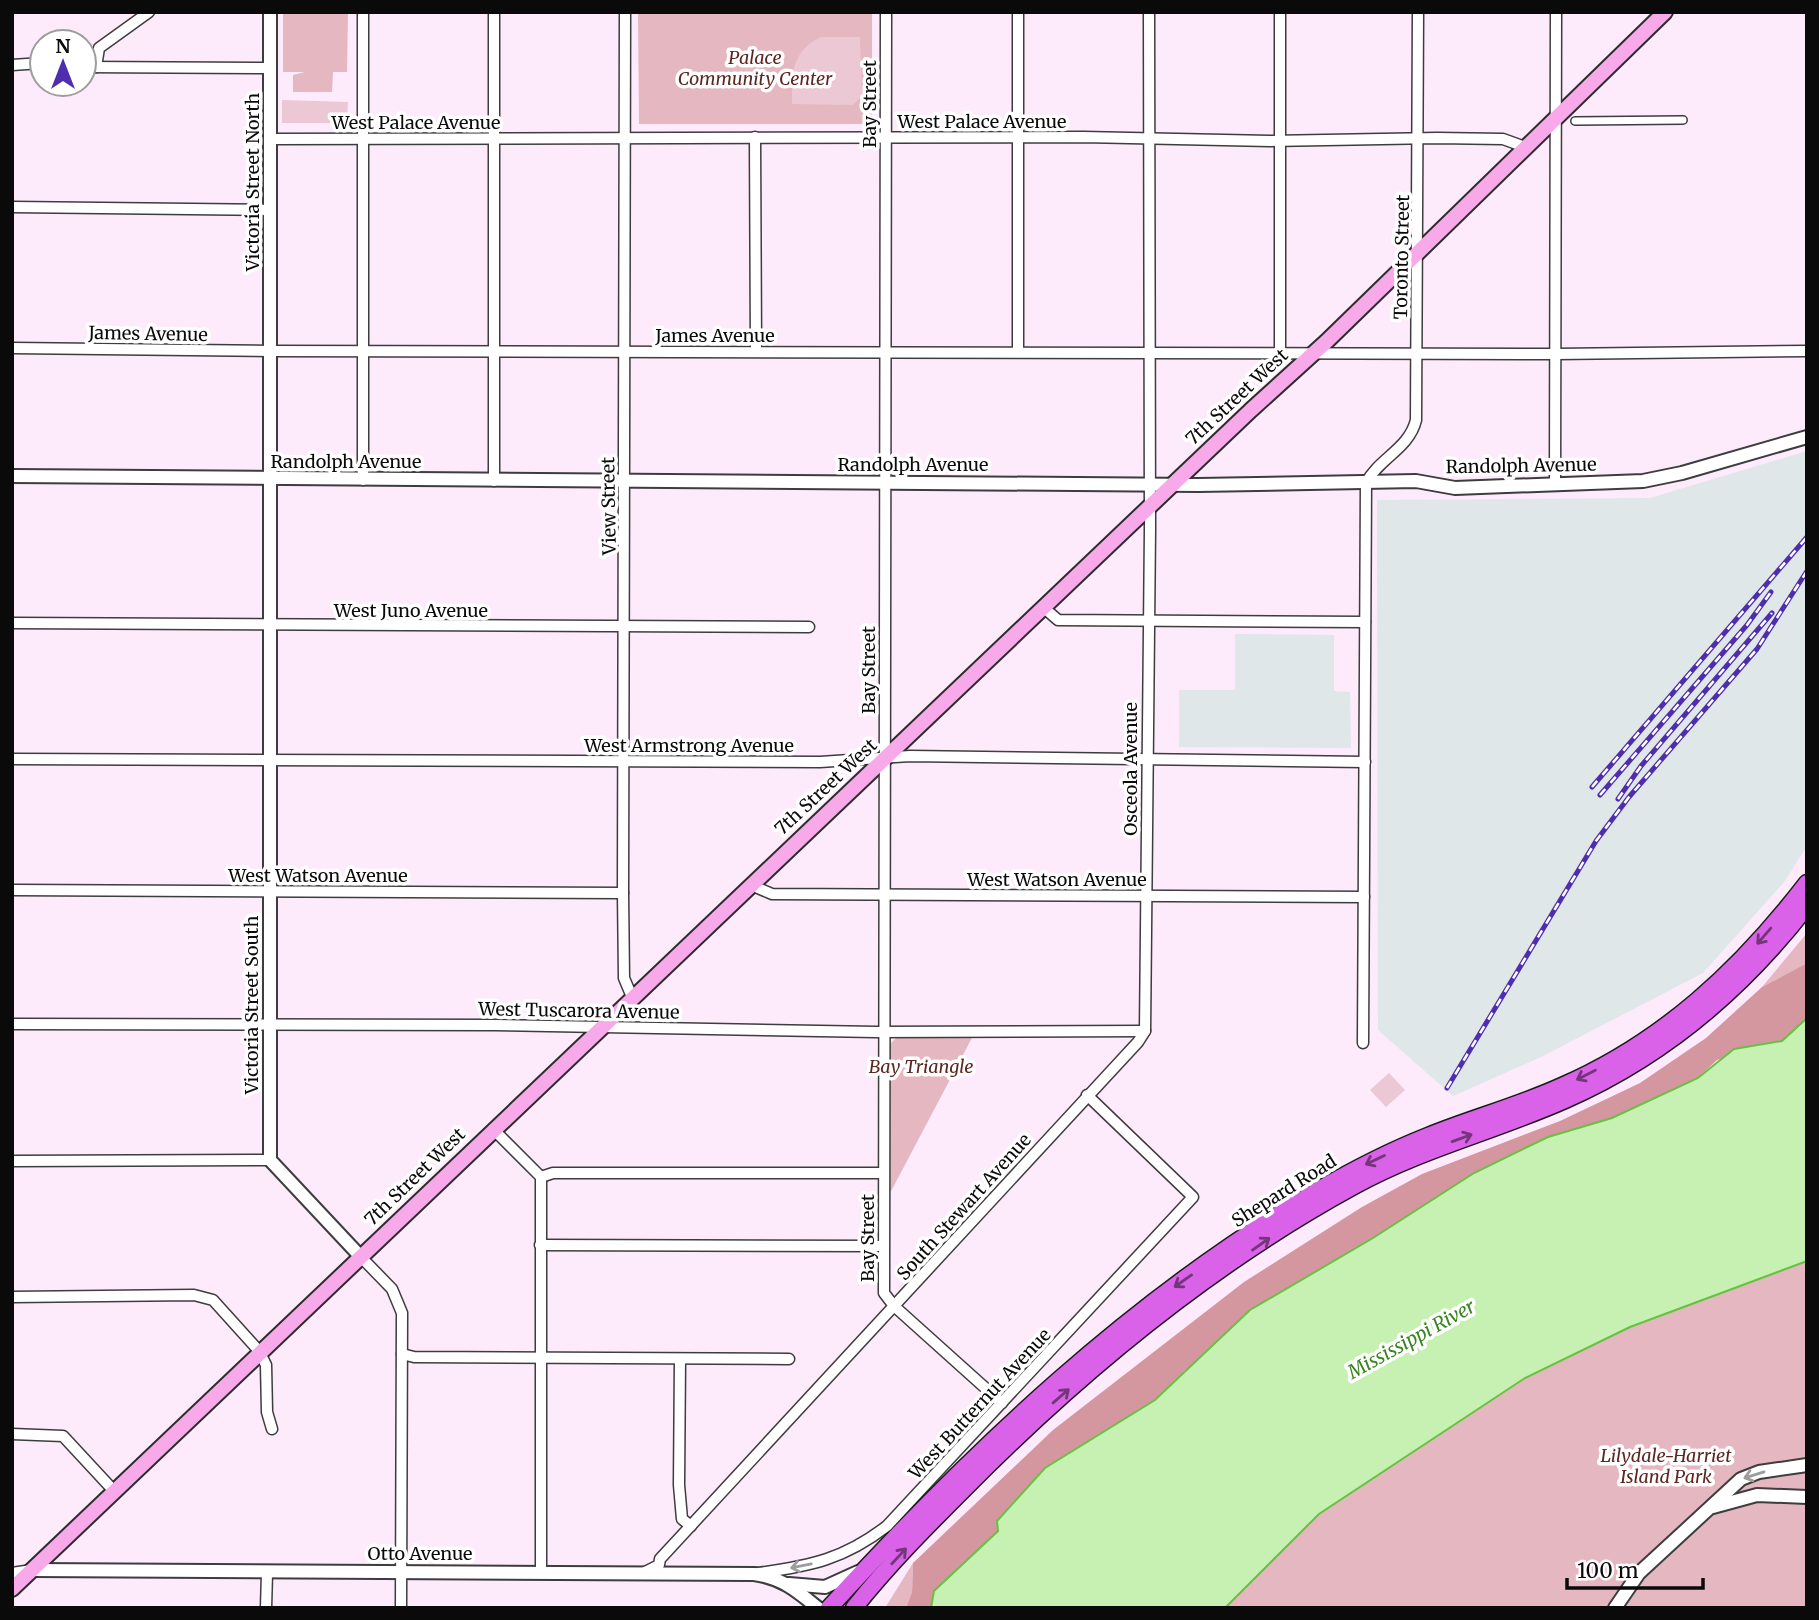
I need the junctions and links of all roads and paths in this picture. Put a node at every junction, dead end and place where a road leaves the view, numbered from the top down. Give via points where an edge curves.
1 (149, 12) edge
2 (270, 12) edge
3 (363, 12) edge
4 (494, 12) edge
5 (625, 12) edge
6 (886, 12) edge
7 (1018, 12) edge
8 (1149, 12) edge
9 (1280, 12) edge
10 (1418, 12) edge
11 (1556, 12) edge
12 (1665, 12) edge
13 (98, 54) edge
14 (98, 67) edge
15 (270, 68) junction
16 (1555, 118) junction
17 (1684, 120) dead end
18 (1575, 121) dead end
19 (755, 137) junction
20 (886, 138) junction
21 (1018, 138) junction
22 (1418, 138) junction
23 (270, 139) junction
24 (363, 139) junction
25 (494, 139) junction
26 (626, 139) junction
27 (1149, 139) junction
28 (1280, 140) junction
29 (1525, 147) junction
30 (12, 207) edge
31 (271, 210) junction
32 (1417, 252) junction
33 (12, 348) edge
34 (270, 351) junction
35 (362, 351) junction
36 (495, 351) junction
37 (756, 351) junction
38 (886, 351) junction
39 (1018, 351) junction
40 (1807, 351) edge
41 (625, 352) junction
42 (1149, 352) junction
43 (1280, 353) junction
44 (1417, 353) junction
45 (1312, 354) junction
46 (1556, 354) junction
47 (1807, 437) edge
48 (12, 476) edge
49 (270, 479) junction
50 (363, 480) junction
51 (494, 481) junction
52 (624, 482) junction
53 (886, 482) junction
54 (1555, 482) junction
55 (1366, 483) junction
56 (1149, 484) junction
57 (1173, 484) junction
58 (1149, 507) junction
59 (1043, 607) junction
60 (1147, 621) junction
61 (1365, 622) junction
62 (12, 623) edge
63 (270, 626) junction
64 (625, 627) junction
65 (809, 628) dead end
66 (12, 759) edge
67 (269, 759) junction
68 (884, 759) junction
69 (1147, 759) junction
70 (624, 761) junction
71 (1365, 762) junction
72 (1807, 883) edge
73 (751, 885) junction
74 (12, 890) edge
75 (269, 891) junction
76 (623, 893) junction
77 (884, 896) junction
78 (1147, 896) junction
79 (1364, 897) junction
80 (1807, 906) edge
81 (632, 997) junction
82 (12, 1024) edge
83 (269, 1025) junction
84 (601, 1027) junction
85 (1144, 1031) junction
86 (886, 1032) junction
87 (1363, 1042) dead end
88 (1087, 1095) junction
89 (493, 1129) junction
90 (270, 1160) junction
91 (12, 1161) edge
92 (883, 1173) junction
93 (541, 1177) junction
94 (540, 1245) junction
95 (883, 1246) junction
96 (360, 1256) junction
97 (12, 1297) edge
98 (894, 1306) junction
99 (259, 1351) junction
100 (402, 1354) junction
101 (541, 1358) junction
102 (680, 1359) junction
103 (789, 1359) dead end
104 (1002, 1403) junction
105 (272, 1429) dead end
106 (12, 1434) edge
107 (1807, 1465) edge
108 (114, 1491) junction
109 (1807, 1497) edge
110 (1713, 1507) junction
111 (691, 1526) junction
112 (865, 1568) junction
113 (32, 1570) junction
114 (401, 1572) junction
115 (541, 1572) junction
116 (645, 1572) junction
117 (12, 1573) edge
118 (267, 1573) junction
119 (754, 1574) junction
120 (789, 1584) junction
121 (12, 1589) edge
122 (266, 1608) edge
123 (401, 1608) edge
124 (818, 1608) edge
125 (828, 1608) edge
126 (854, 1608) edge
127 (1615, 1608) edge

1 - 13 street via 99,48
2 - 15 street, Victoria Street North
3 - 24 street
4 - 25 street
5 - 26 street, View Street
6 - 20 street, Bay Street
7 - 21 street
8 - 27 street
9 - 28 street
10 - 22 street, Toronto Street
11 - 16 street
12 - 16 main road, 7th Street West
14 - 15 street
15 - 23 street, Victoria Street North
16 - 29 main road, 7th Street West
16 - 46 street
17 - 18 street
19 - 20 street, West Palace Avenue
19 - 26 street, West Palace Avenue
19 - 37 street
20 - 21 street, West Palace Avenue
20 - 38 street, Bay Street
21 - 27 street, West Palace Avenue
21 - 39 street
22 - 28 street, West Palace Avenue
22 - 29 street, West Palace Avenue via 1503,139
22 - 32 street, Toronto Street
23 - 24 street, West Palace Avenue
23 - 31 street, Victoria Street North
24 - 25 street, West Palace Avenue
24 - 35 street
25 - 26 street, West Palace Avenue
25 - 36 street
26 - 41 street, View Street
27 - 28 street, West Palace Avenue
27 - 42 street
28 - 43 street
29 - 32 main road, 7th Street West
30 - 31 street
31 - 34 street, Victoria Street North
32 - 44 street, Toronto Street
32 - 45 main road, 7th Street West
33 - 34 street, James Avenue
34 - 35 street, James Avenue
34 - 49 street, Victoria Street South
35 - 36 street, James Avenue
35 - 50 street
36 - 41 street, James Avenue
36 - 51 street
37 - 38 street, James Avenue
37 - 41 street, James Avenue
38 - 39 street, James Avenue
38 - 53 street, Bay Street
39 - 42 street, James Avenue
40 - 46 street, James Avenue
41 - 52 street, View Street
42 - 43 street, James Avenue
42 - 56 street
43 - 45 street, James Avenue
44 - 45 street, James Avenue
44 - 46 street, James Avenue
44 - 55 street, Toronto Street via 1414,428
45 - 57 main road, 7th Street West
46 - 54 street
47 - 54 street, Randolph Avenue via 1659,478
48 - 49 street, Randolph Avenue
49 - 50 street, Randolph Avenue
49 - 63 street, Victoria Street South
50 - 51 street, Randolph Avenue
51 - 52 street, Randolph Avenue
52 - 53 street, Randolph Avenue
52 - 64 street, View Street
53 - 56 street, Randolph Avenue
53 - 68 street, Bay Street
54 - 55 street, Randolph Avenue via 1455,488 1416,481
55 - 57 street, Randolph Avenue
55 - 61 street
56 - 57 street, Randolph Avenue
56 - 58 street, Osceola Avenue
57 - 58 main road, 7th Street West
58 - 59 main road, 7th Street West
58 - 60 street, Osceola Avenue
59 - 60 street via 1058,620
59 - 68 main road, 7th Street West
60 - 61 street
60 - 69 street, Osceola Avenue
61 - 71 street
62 - 63 street, West Juno Avenue
63 - 64 street, West Juno Avenue
63 - 67 street, Victoria Street South
64 - 65 street, West Juno Avenue
64 - 70 street, View Street
66 - 67 street, West Armstrong Avenue
67 - 70 street, West Armstrong Avenue
67 - 75 street, Victoria Street South
68 - 69 street, West Armstrong Avenue
68 - 70 street, West Armstrong Avenue
68 - 73 main road, 7th Street West
68 - 77 street, Bay Street
69 - 71 street, West Armstrong Avenue
69 - 78 street, Osceola Avenue
70 - 76 street, View Street
71 - 79 street
72 -> 112 highway, Shepard Road via 1735,969 1647,1040 1562,1086 1429,1136 1352,1171 1179,1284 1044,1392
73 - 77 street, West Watson Avenue via 772,894
73 - 81 main road, 7th Street West
74 - 75 street, West Watson Avenue
75 - 76 street, West Watson Avenue
75 - 83 street, Victoria Street South
76 - 81 street, View Street via 625,985
77 - 78 street, West Watson Avenue
77 - 86 street, Bay Street
78 - 79 street, West Watson Avenue
78 - 85 street, Osceola Avenue
79 - 87 street
126 -> 80 highway, Shepard Road via 907,1546 1024,1430 1174,1304 1356,1185 1433,1149 1567,1100 1652,1053 1744,980
81 - 84 main road, 7th Street West
82 - 83 street, West Tuscarora Avenue
83 - 84 street, West Tuscarora Avenue
83 - 90 street, Victoria Street South
84 - 86 street, West Tuscarora Avenue
84 - 89 main road, 7th Street West
85 - 86 street, West Tuscarora Avenue
85 - 88 street, South Stewart Avenue
86 - 92 street, Bay Street
88 - 98 street, South Stewart Avenue
88 - 104 street, West Butternut Avenue via 1193,1197
89 - 93 street
89 - 96 main road, 7th Street West
90 - 91 street
90 - 96 street
92 - 93 street via 554,1173
92 - 95 street, Bay Street
93 - 94 street
94 - 95 street
94 - 101 street
95 - 98 street, Bay Street via 884,1293
96 - 99 main road, 7th Street West
96 - 100 street via 402,1306
97 - 99 street via 206,1297 214,1300
98 - 104 street, Bay Street
98 - 111 street, South Stewart Avenue
99 - 105 street via 266,1366
99 - 108 main road, 7th Street West
100 - 101 street
100 - 114 street
101 - 102 street
101 - 115 street
102 - 103 street
102 - 111 street via 679,1485 682,1518
104 -> 119 street, West Butternut Avenue via 887,1526 864,1543 820,1563
106 - 108 street via 63,1436
107 -> 110 street via 1741,1479
108 - 113 main road, 7th Street West
109 - 110 street via 1757,1495
110 - 127 street via 1639,1573
111 - 116 street, South Stewart Avenue via 660,1559 659,1566
112 - 120 street via 833,1585
112 - 125 highway, Shepard Road
113 - 117 street, Otto Avenue
113 - 118 street, Otto Avenue
113 - 121 main road, 7th Street West
114 - 115 street, Otto Avenue
114 - 118 street, Otto Avenue
114 - 123 street
115 - 116 street, Otto Avenue
116 - 119 street, Otto Avenue
118 - 122 street
119 - 120 street, Otto Avenue
120 - 124 street, Otto Avenue

